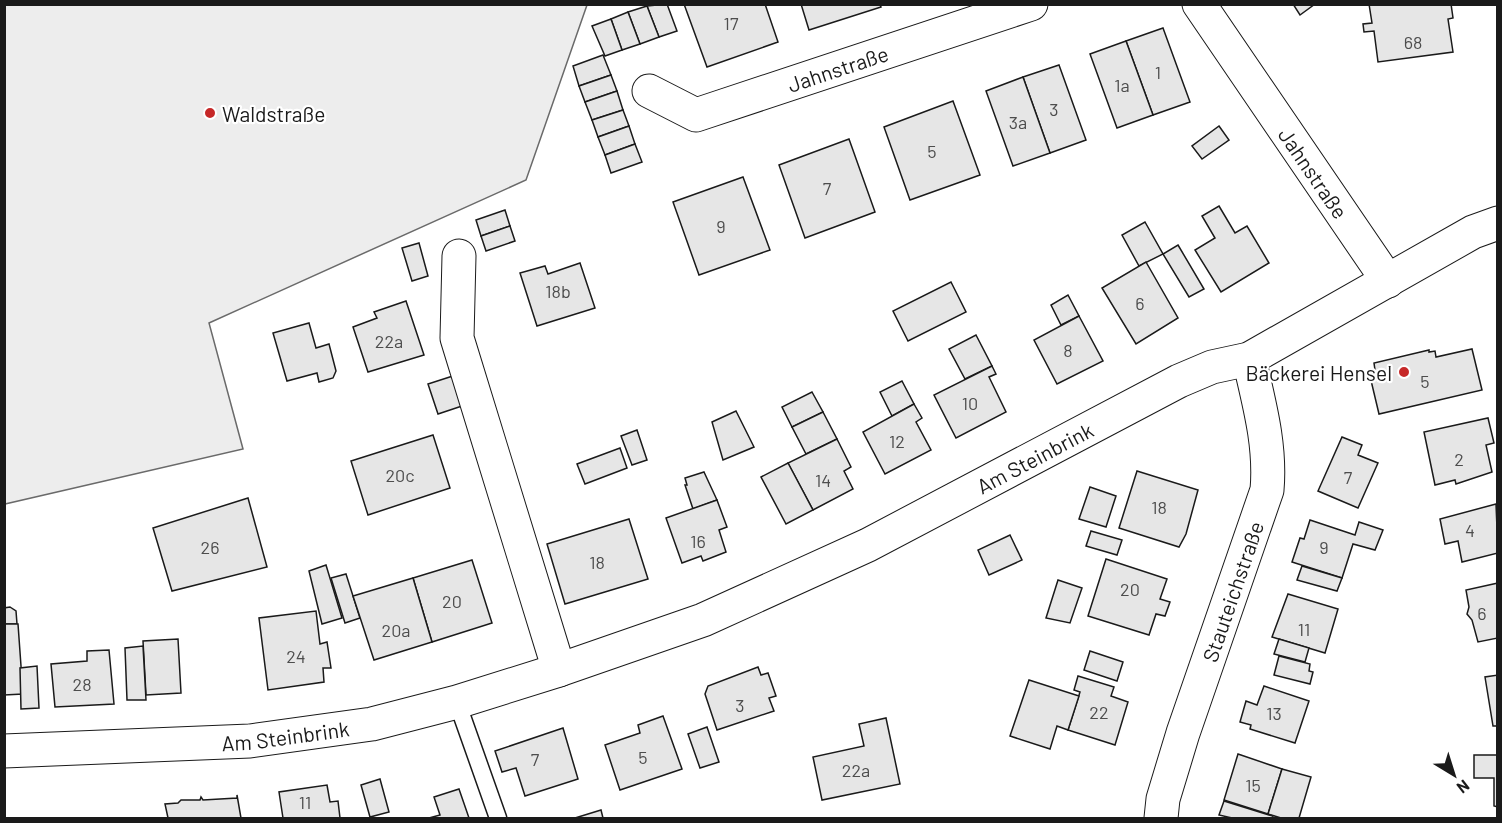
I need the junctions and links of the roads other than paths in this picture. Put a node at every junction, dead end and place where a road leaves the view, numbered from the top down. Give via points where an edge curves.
1 (1031, 4) edge
2 (1199, 4) edge
3 (650, 91) dead end
4 (1497, 223) edge
5 (459, 256) dead end
6 (1388, 281) junction
7 (1249, 359) junction
8 (559, 670) junction
9 (457, 702) junction
10 (4, 752) edge
11 (498, 819) edge
12 (1161, 819) edge

1 - 3 street, Jahnstraße via 696,115
2 - 6 street, Jahnstraße
4 - 6 street, Am Steinbrink via 1473,232
5 - 8 street via 457,338
6 - 7 street, Am Steinbrink
7 - 8 street, Am Steinbrink via 1179,381 868,545 703,620
7 - 12 street, Stauteichstraße via 1266,437 1267,490 1183,733
8 - 9 street, Am Steinbrink
9 - 10 street, Am Steinbrink via 372,724 250,741
9 - 11 lane

